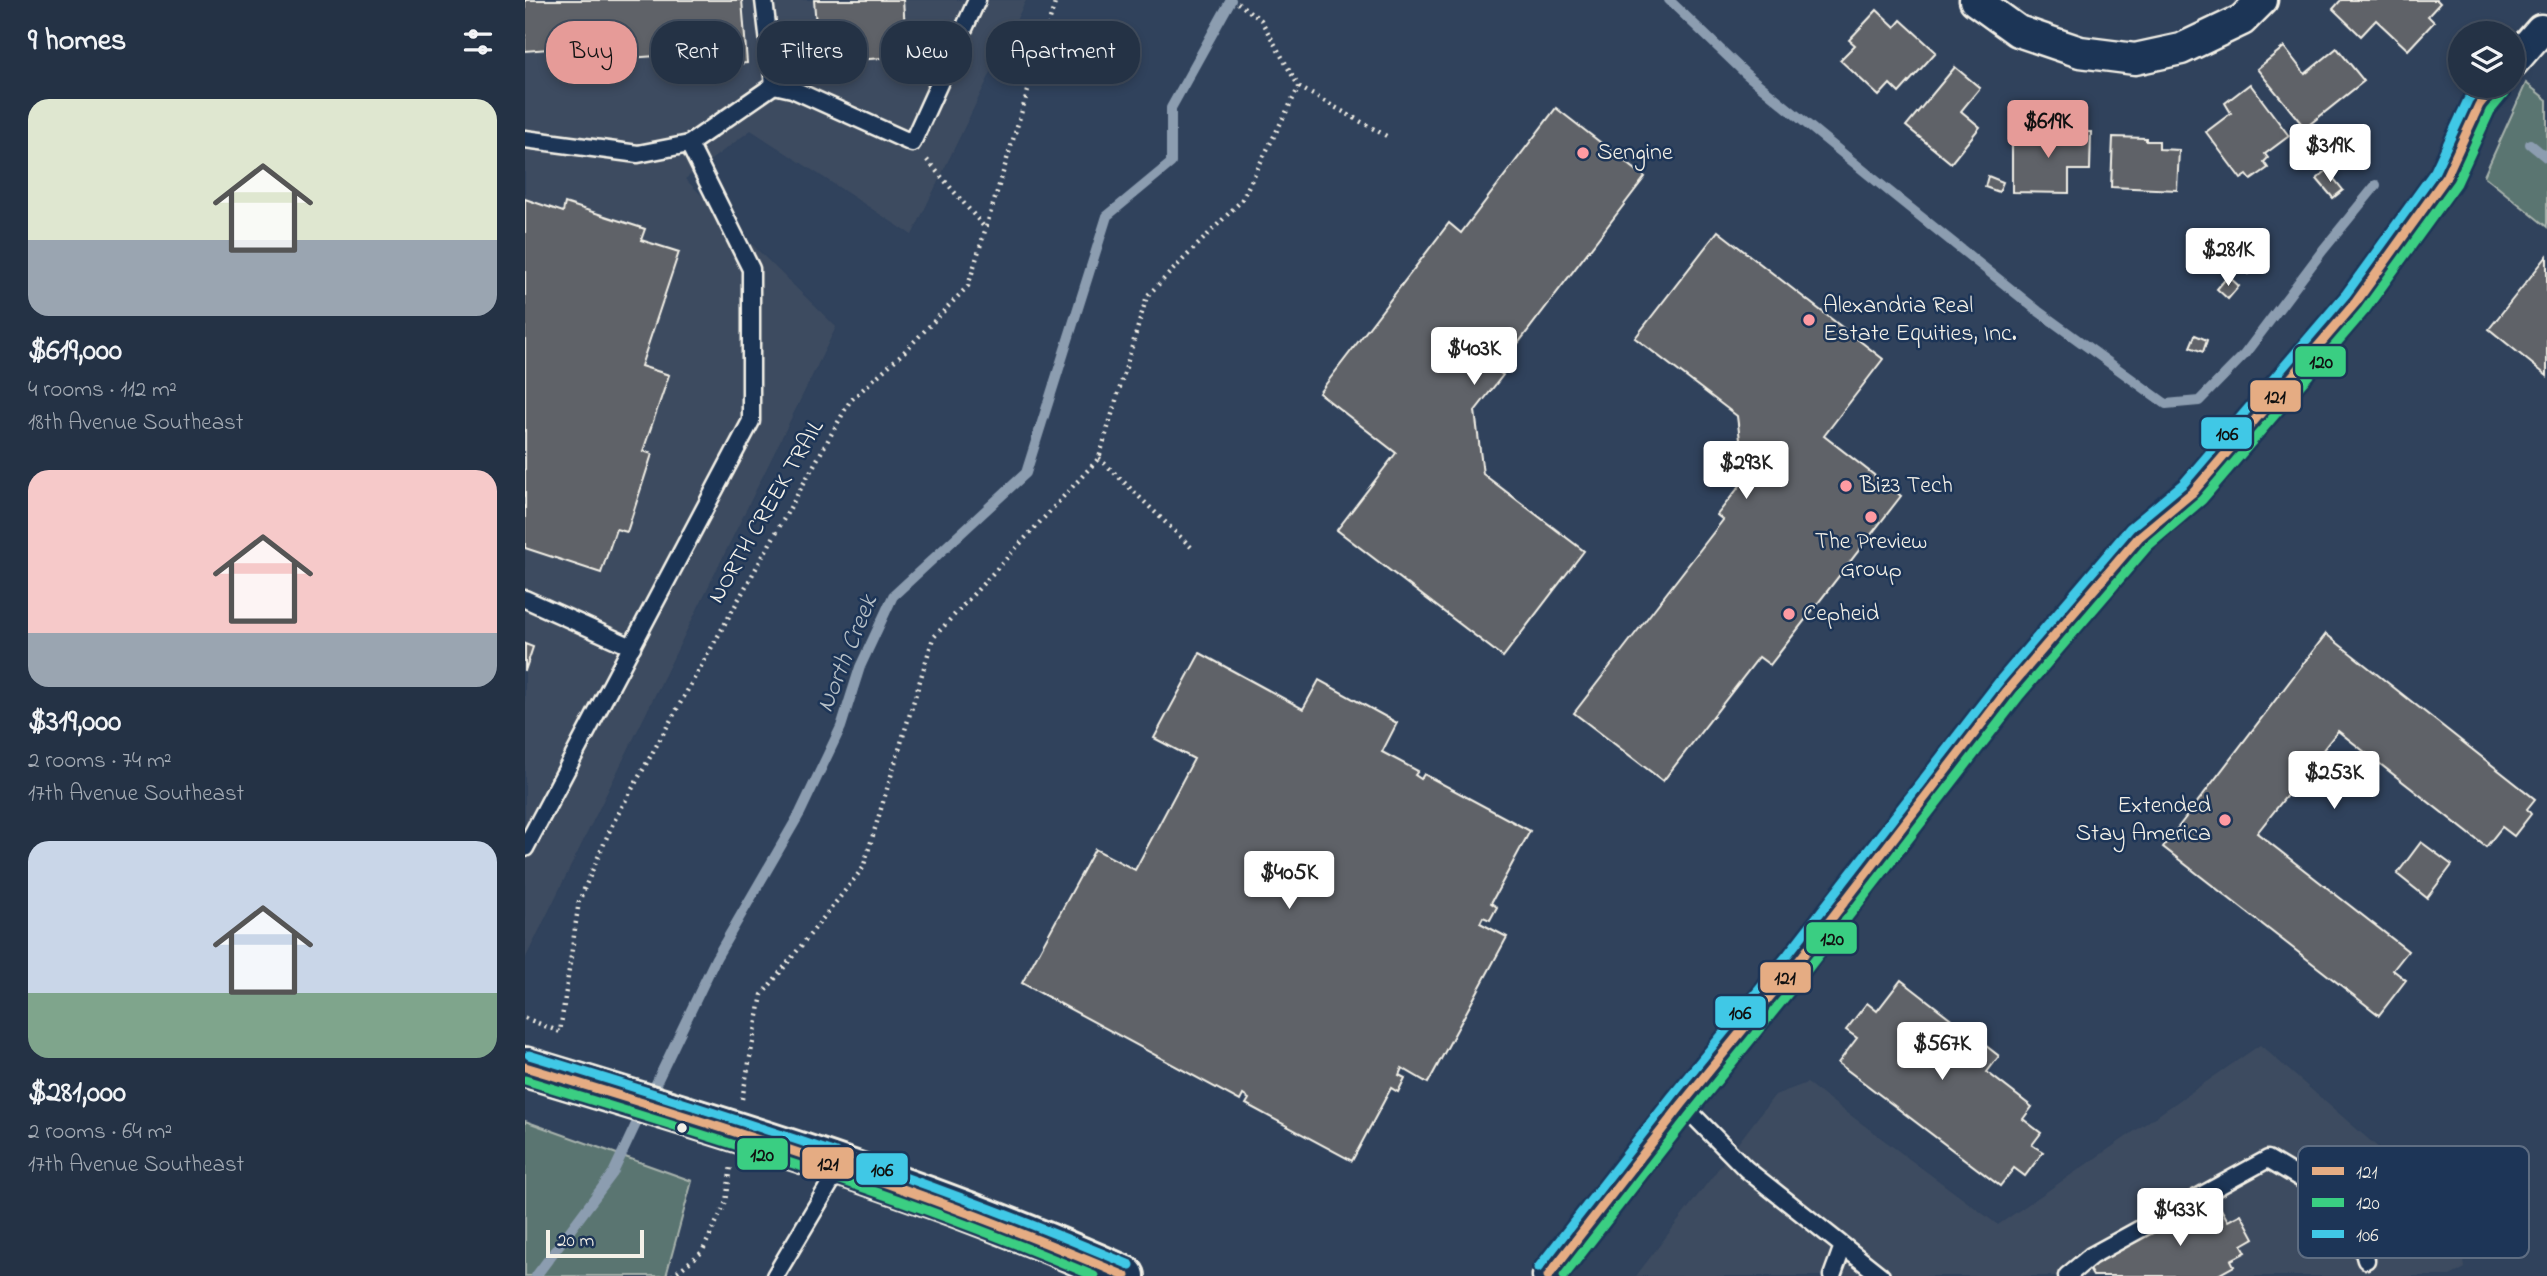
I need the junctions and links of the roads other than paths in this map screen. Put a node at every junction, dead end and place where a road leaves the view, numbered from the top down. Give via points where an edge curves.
1 (764, 0) edge
2 (977, 0) edge
3 (1975, 0) edge
4 (2262, 0) edge
5 (2544, 27) edge
6 (2525, 48) edge
7 (774, 85) junction
8 (2485, 98) edge
9 (525, 139) edge
10 (688, 144) junction
11 (525, 599) edge
12 (632, 647) junction
13 (525, 848) edge
14 (525, 1067) edge
15 (1682, 1104) junction
16 (841, 1166) junction
17 (2298, 1177) edge
18 (1843, 1246) junction
19 (775, 1276) edge
20 (1125, 1276) edge
21 (1548, 1276) edge
22 (1832, 1276) edge
23 (1881, 1276) edge
24 (2067, 1276) edge

1 - 7 lane
2 - 7 lane via 912,143
3 - 4 street via 2018,32 2080,52 2135,59 2181,49 2242,20
5 - 6 street
7 - 10 lane
8 - 15 street via 2446,177 2356,302 2193,492 2140,537 2010,687
9 - 10 lane via 638,153
10 - 12 lane via 751,269 751,421
11 - 12 lane
12 - 13 lane
14 - 16 street
15 - 18 lane via 1746,1169
15 - 21 street
16 - 19 lane
16 - 20 street via 1041,1238
17 - 24 lane via 2268,1159 2091,1256
18 - 22 lane
18 - 23 lane

